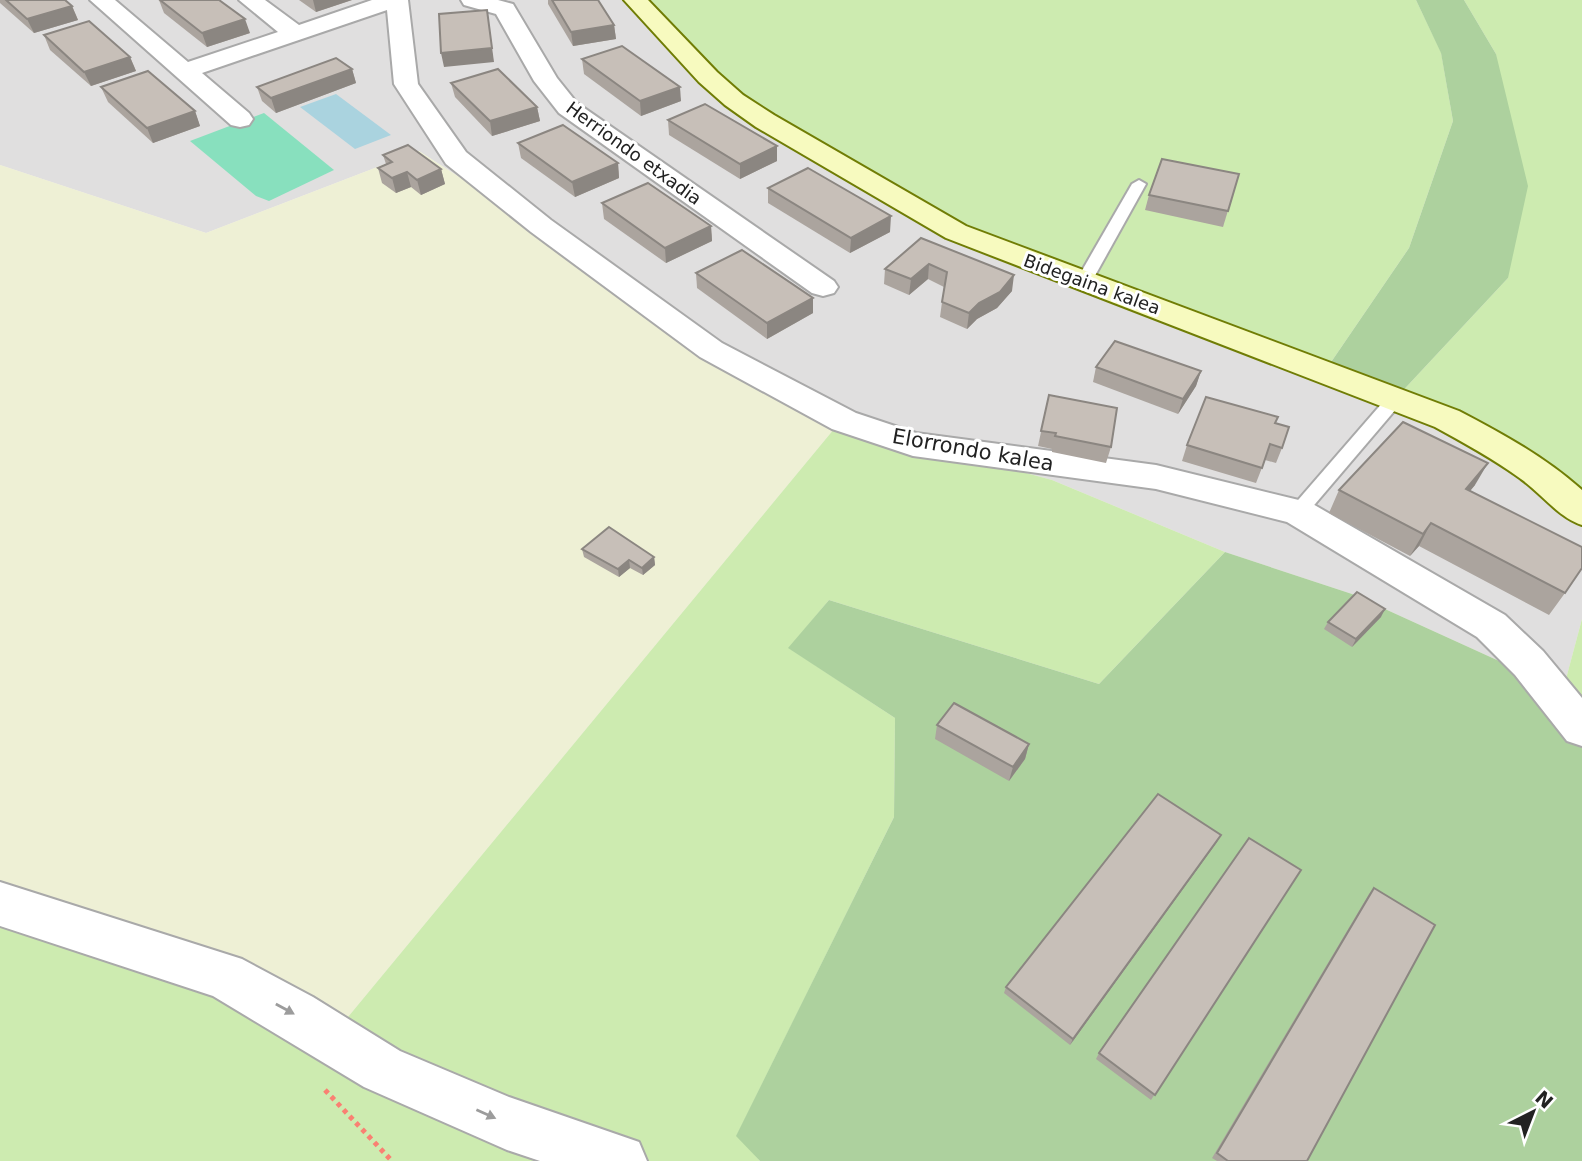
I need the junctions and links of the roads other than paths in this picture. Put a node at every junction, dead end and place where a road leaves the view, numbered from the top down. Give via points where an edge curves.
1 (101, 0) edge
2 (250, 0) edge
3 (396, 0) edge
4 (472, 0) edge
5 (635, 0) edge
6 (295, 33) junction
7 (185, 71) junction
8 (240, 119) dead end
9 (1139, 184) dead end
10 (1084, 281) junction
11 (823, 287) dead end
12 (1396, 398) junction
13 (1298, 512) junction
14 (1582, 512) edge
15 (1582, 728) edge
16 (0, 904) edge
17 (620, 1161) edge

1 - 7 street
2 - 6 street
3 - 6 street
3 - 13 street, Elorrondo kalea via 406,83 456,158 711,351 844,421 914,443 1156,477
4 - 11 street, Herriondo etxadia via 505,9 545,81 568,108
5 - 10 street, Bidegaina kalea via 708,77 765,121 956,232
6 - 7 street
7 - 8 street
9 - 10 lane
10 - 12 street, Bidegaina kalea
12 - 13 lane
12 - 14 street, Bidegaina kalea via 1491,442 1528,466
13 - 15 street, Elorrondo kalea via 1492,626
16 -> 17 street via 225,976 382,1069 507,1123

